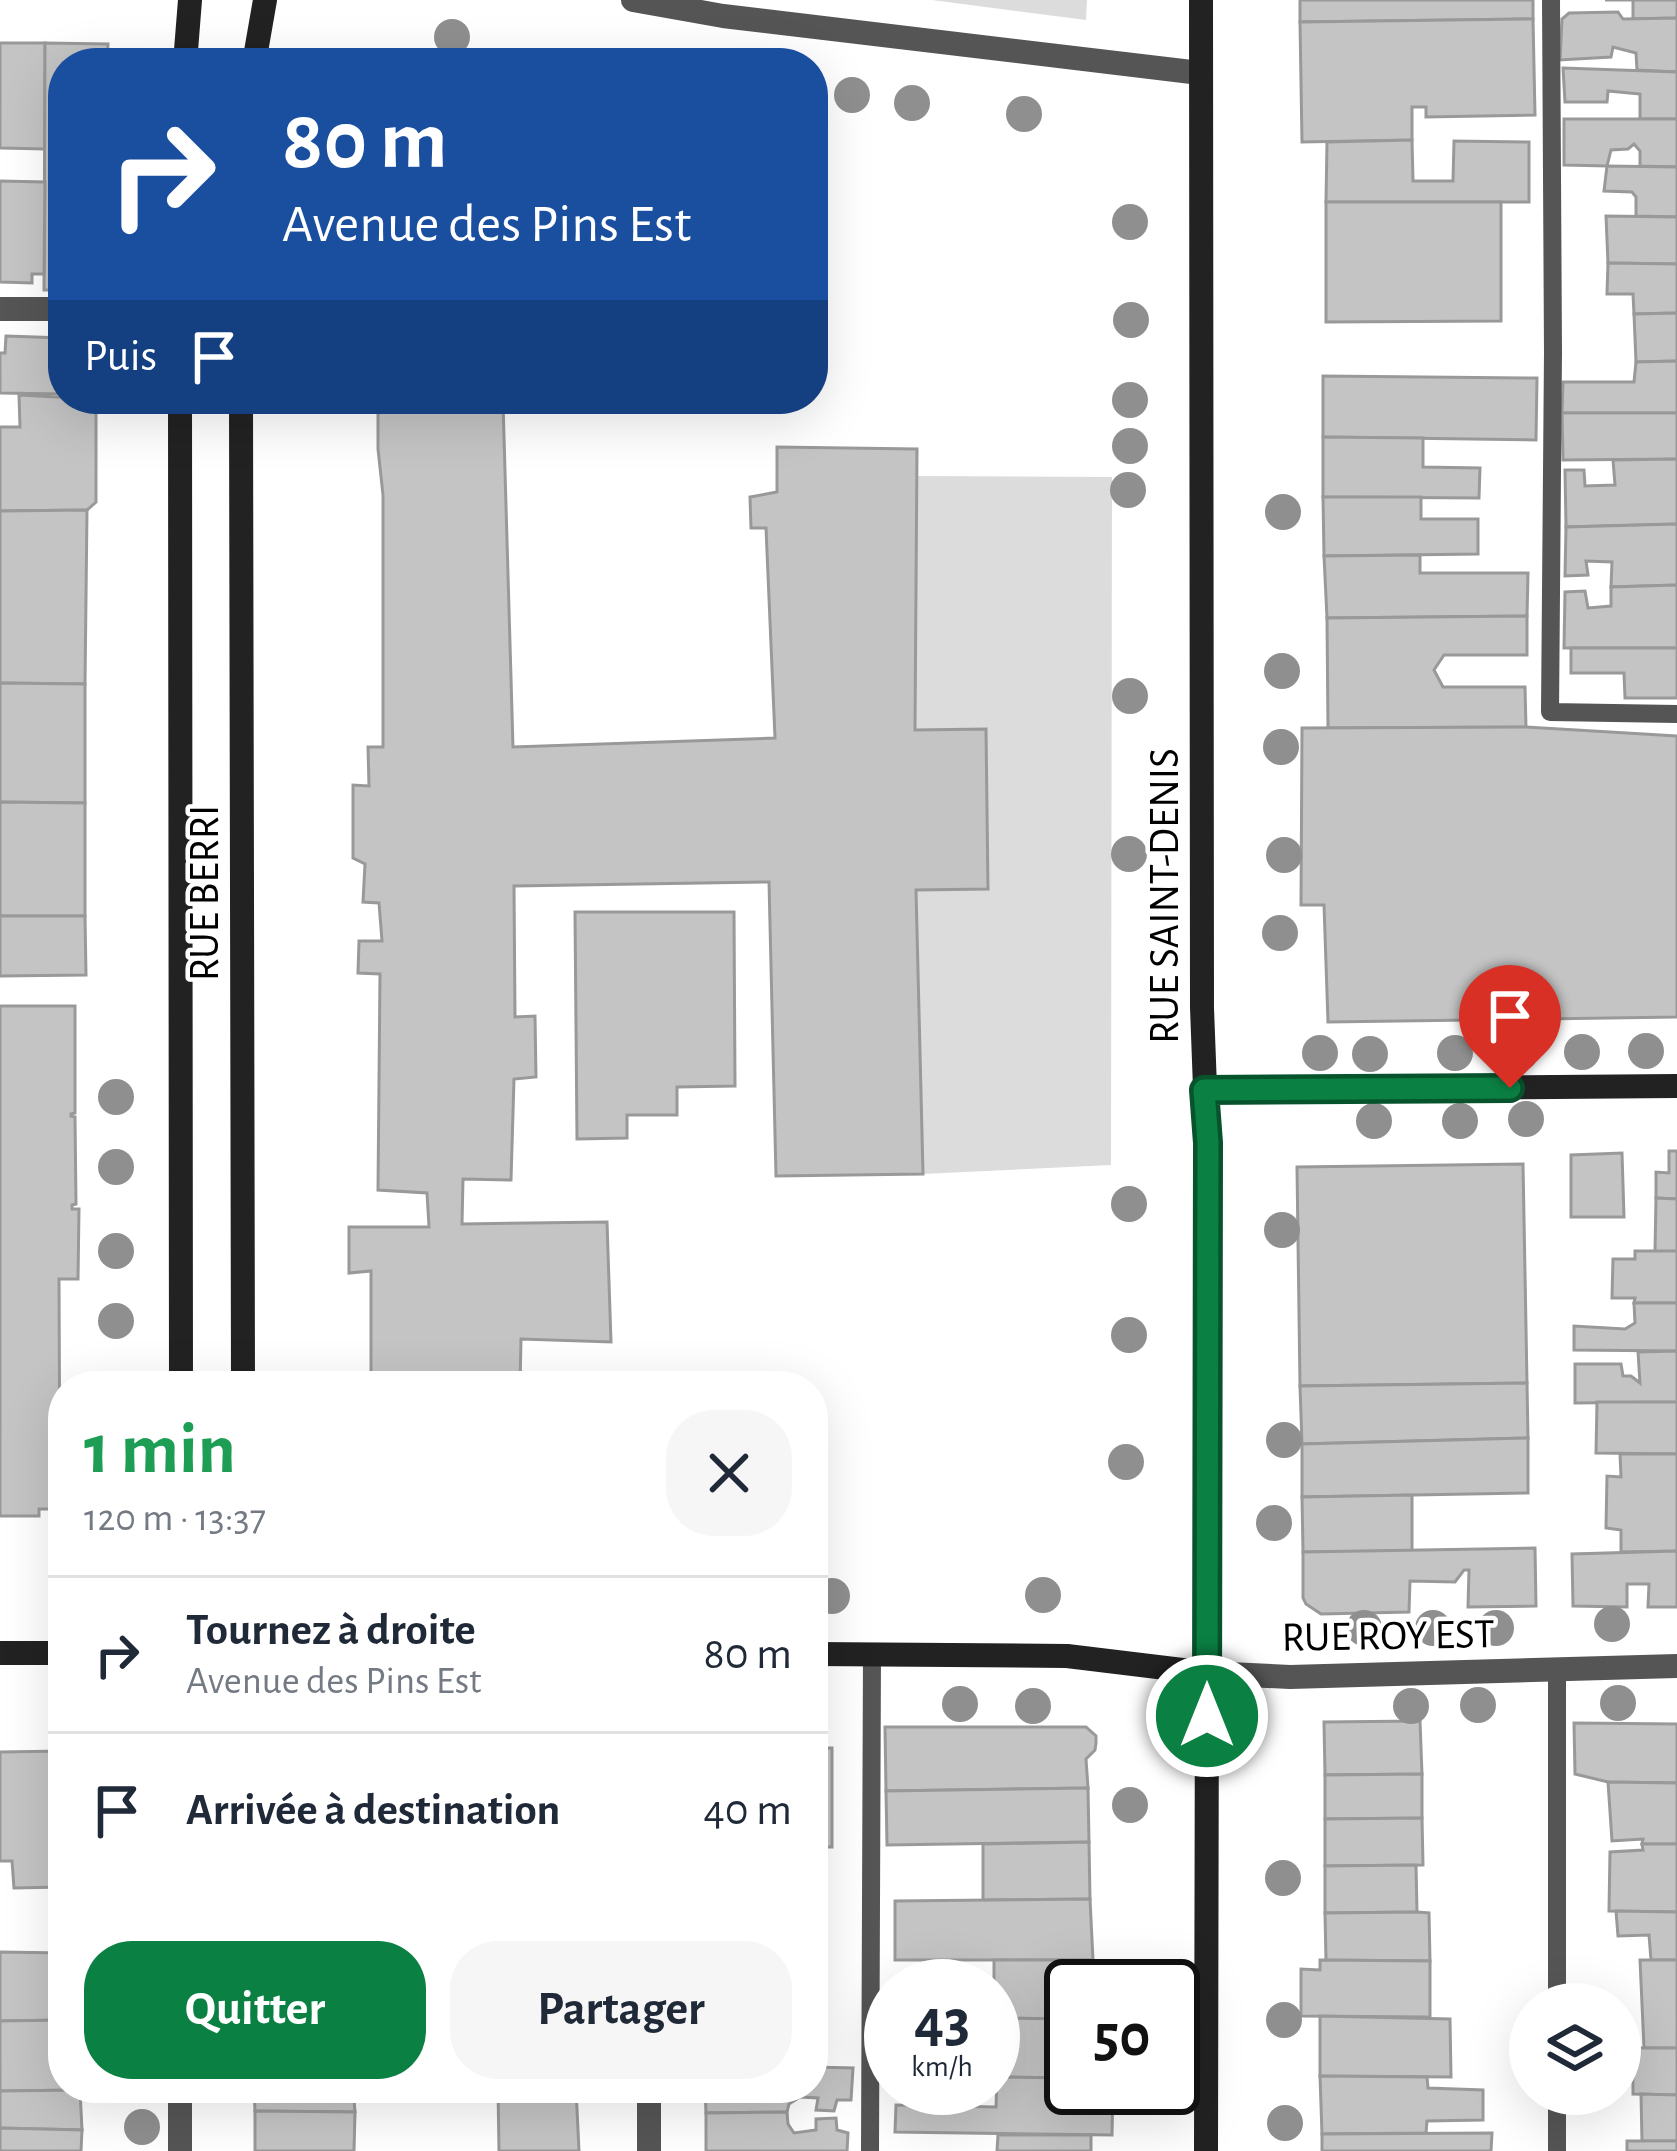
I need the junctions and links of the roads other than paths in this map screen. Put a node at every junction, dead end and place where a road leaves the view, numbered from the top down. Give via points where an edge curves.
1 (190, 0) edge
2 (265, 0) edge
3 (633, 0) edge
4 (1202, 0) edge
5 (1551, 0) edge
6 (186, 48) edge
7 (257, 48) edge
8 (1200, 73) junction
9 (0, 309) edge
10 (48, 309) edge
11 (180, 414) edge
12 (241, 414) edge
13 (1677, 714) edge
14 (1677, 1086) edge
15 (1204, 1090) junction
16 (181, 1371) edge
17 (243, 1371) edge
18 (0, 1653) edge
19 (48, 1653) edge
20 (828, 1654) edge
21 (872, 1654) junction
22 (1677, 1666) edge
23 (1557, 1670) junction
24 (1207, 1672) junction
25 (1557, 1983) edge
26 (179, 2103) edge
27 (649, 2103) edge
28 (1557, 2115) edge
29 (180, 2151) edge
30 (649, 2151) edge
31 (871, 2151) edge
32 (1206, 2151) edge
33 (1557, 2151) edge

1 - 6 main road
2 - 7 main road
3 - 8 street
4 - 8 main road, RUE SAINT-DENIS
5 - 13 lane via 1550,712
8 - 15 main road, RUE SAINT-DENIS
9 - 10 street
11 - 16 main road, RUE BERRI
12 - 17 main road, RUE BERRI
14 - 15 main road
15 - 24 main road, RUE SAINT-DENIS
18 - 19 main road
20 - 21 main road, RUE ROY EST
21 - 24 main road, RUE ROY EST via 1090,1658
21 - 31 lane
22 - 23 street, RUE ROY EST
23 - 24 street, RUE ROY EST
23 - 25 lane
24 - 32 main road, RUE SAINT-DENIS
26 - 29 street
27 - 30 street
28 - 33 lane

